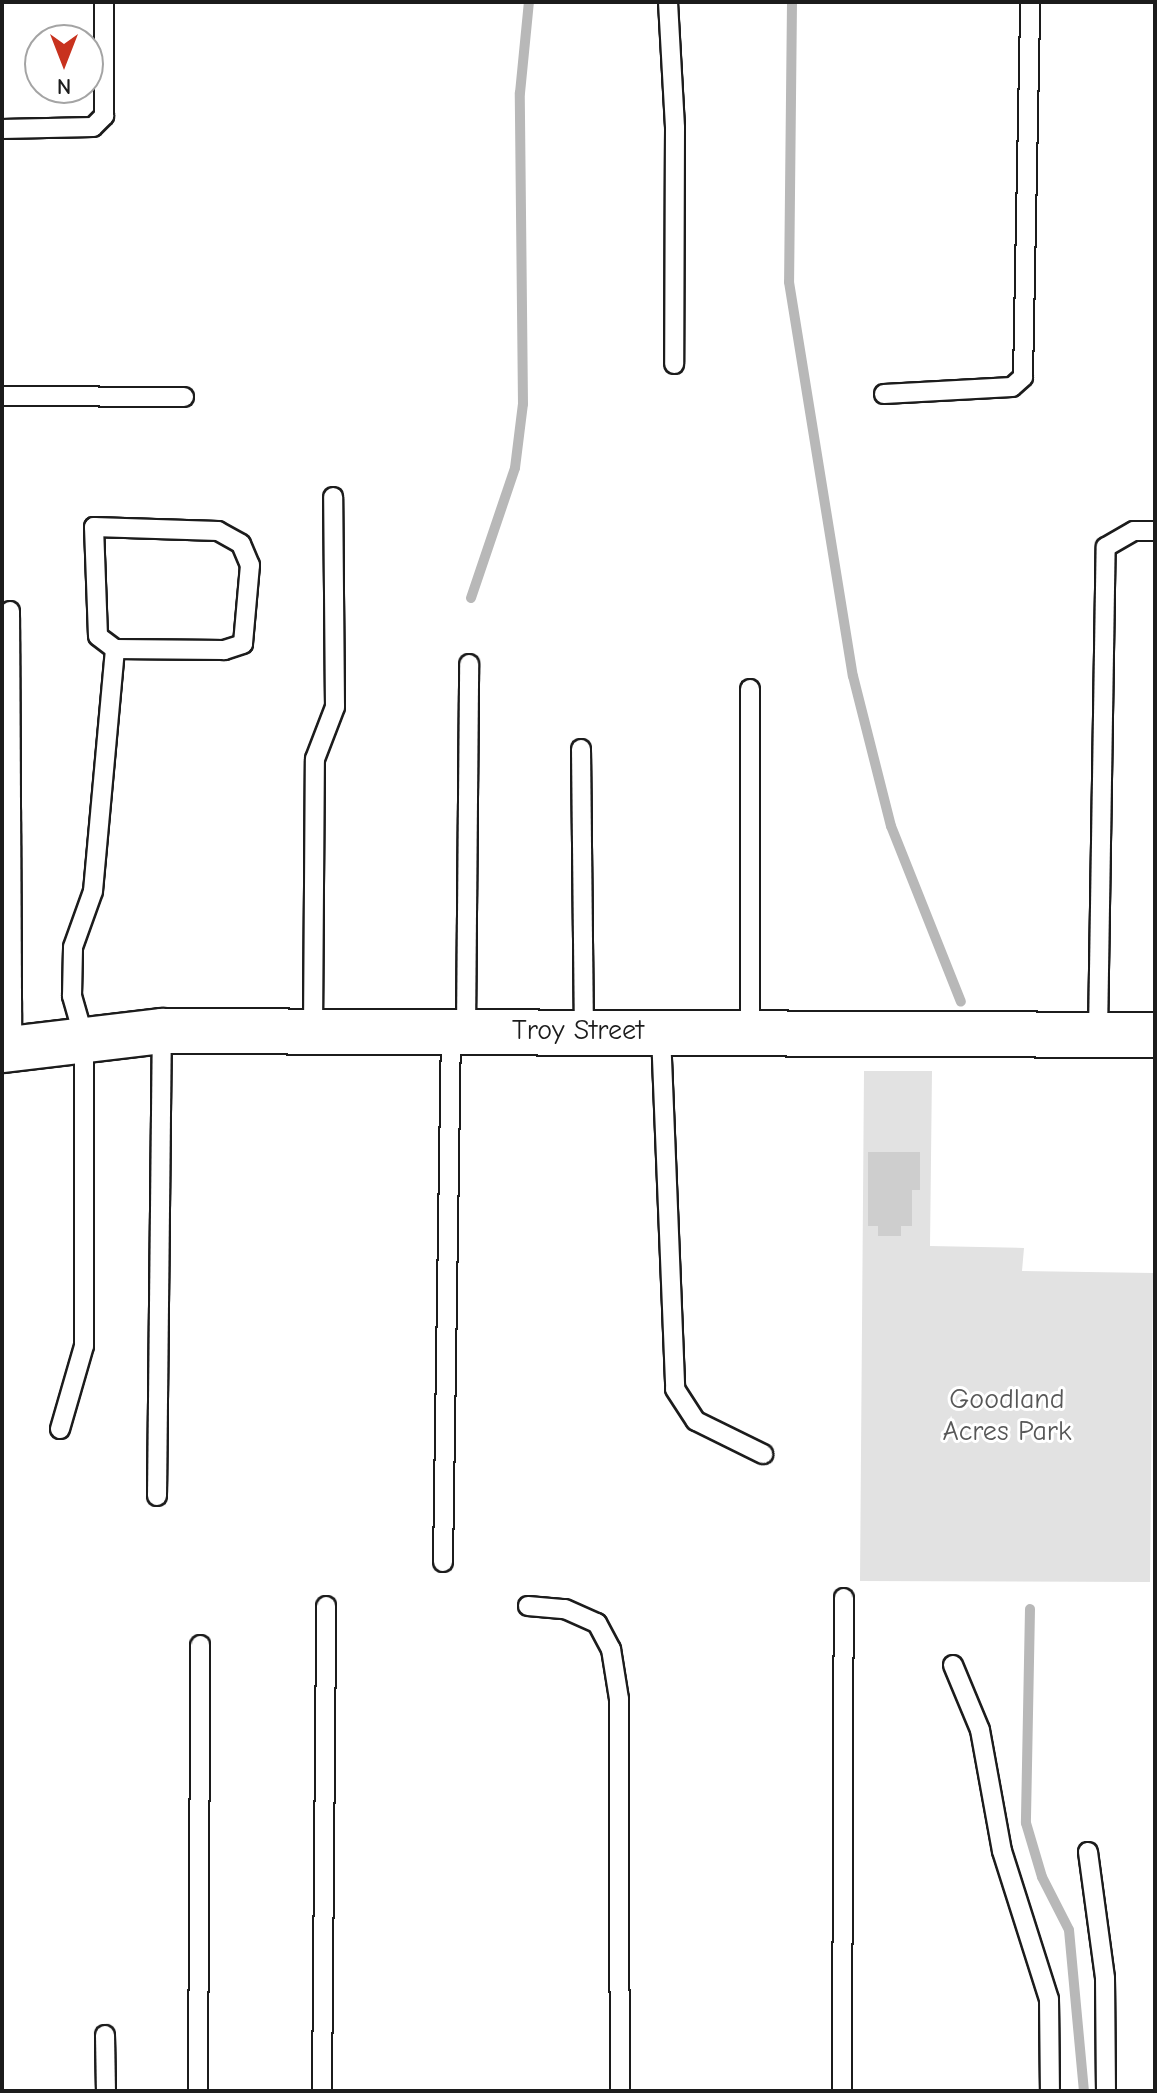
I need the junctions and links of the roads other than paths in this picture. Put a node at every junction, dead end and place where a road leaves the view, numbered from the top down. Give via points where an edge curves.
1 (104, 2) edge
2 (668, 2) edge
3 (1030, 2) edge
4 (2, 129) edge
5 (674, 364) dead end
6 (884, 394) dead end
7 (2, 396) edge
8 (184, 397) dead end
9 (333, 497) dead end
10 (1155, 531) edge
11 (10, 611) dead end
12 (115, 649) junction
13 (469, 664) dead end
14 (750, 689) dead end
15 (581, 749) dead end
16 (459, 1029) junction
17 (313, 1030) junction
18 (584, 1030) junction
19 (661, 1030) junction
20 (162, 1031) junction
21 (750, 1031) junction
22 (1098, 1034) junction
23 (1155, 1035) edge
24 (84, 1038) junction
25 (7, 1049) edge
26 (60, 1429) dead end
27 (763, 1454) dead end
28 (157, 1496) dead end
29 (443, 1562) dead end
30 (844, 1598) dead end
31 (326, 1606) dead end
32 (528, 1606) dead end
33 (200, 1645) dead end
34 (953, 1665) dead end
35 (1088, 1852) dead end
36 (105, 2035) dead end
37 (106, 2091) edge
38 (198, 2091) edge
39 (322, 2091) edge
40 (620, 2091) edge
41 (842, 2091) edge
42 (1050, 2091) edge
43 (1106, 2091) edge

1 - 4 lane via 104,116 93,127
2 - 5 lane via 675,128
3 - 6 lane via 1023,377 1012,387
7 - 8 lane
9 - 17 lane via 335,707 315,759
10 - 22 lane via 1134,531 1106,547
11 - 25 lane
12 - 12 lane via 92,623 94,527 218,531 241,544 250,565 243,644 224,650
12 - 24 lane via 93,891 73,947 72,996
13 - 16 lane
14 - 21 lane
15 - 18 lane
16 - 17 main road, Troy Street
16 - 18 main road, Troy Street
16 - 29 lane
17 - 20 main road, Troy Street
18 - 19 main road, Troy Street
19 - 21 main road, Troy Street
19 - 27 lane via 675,1389 696,1421
20 - 24 main road, Troy Street
20 - 28 lane
21 - 22 main road, Troy Street
22 - 23 main road, Troy Street
24 - 25 main road, Troy Street
24 - 26 lane via 84,1346
30 - 41 lane
31 - 39 lane
32 - 40 lane via 597,1623 611,1649 619,1699
33 - 38 lane
34 - 42 lane via 980,1730 1002,1851 1049,1999
35 - 43 lane via 1105,1978
36 - 37 lane

